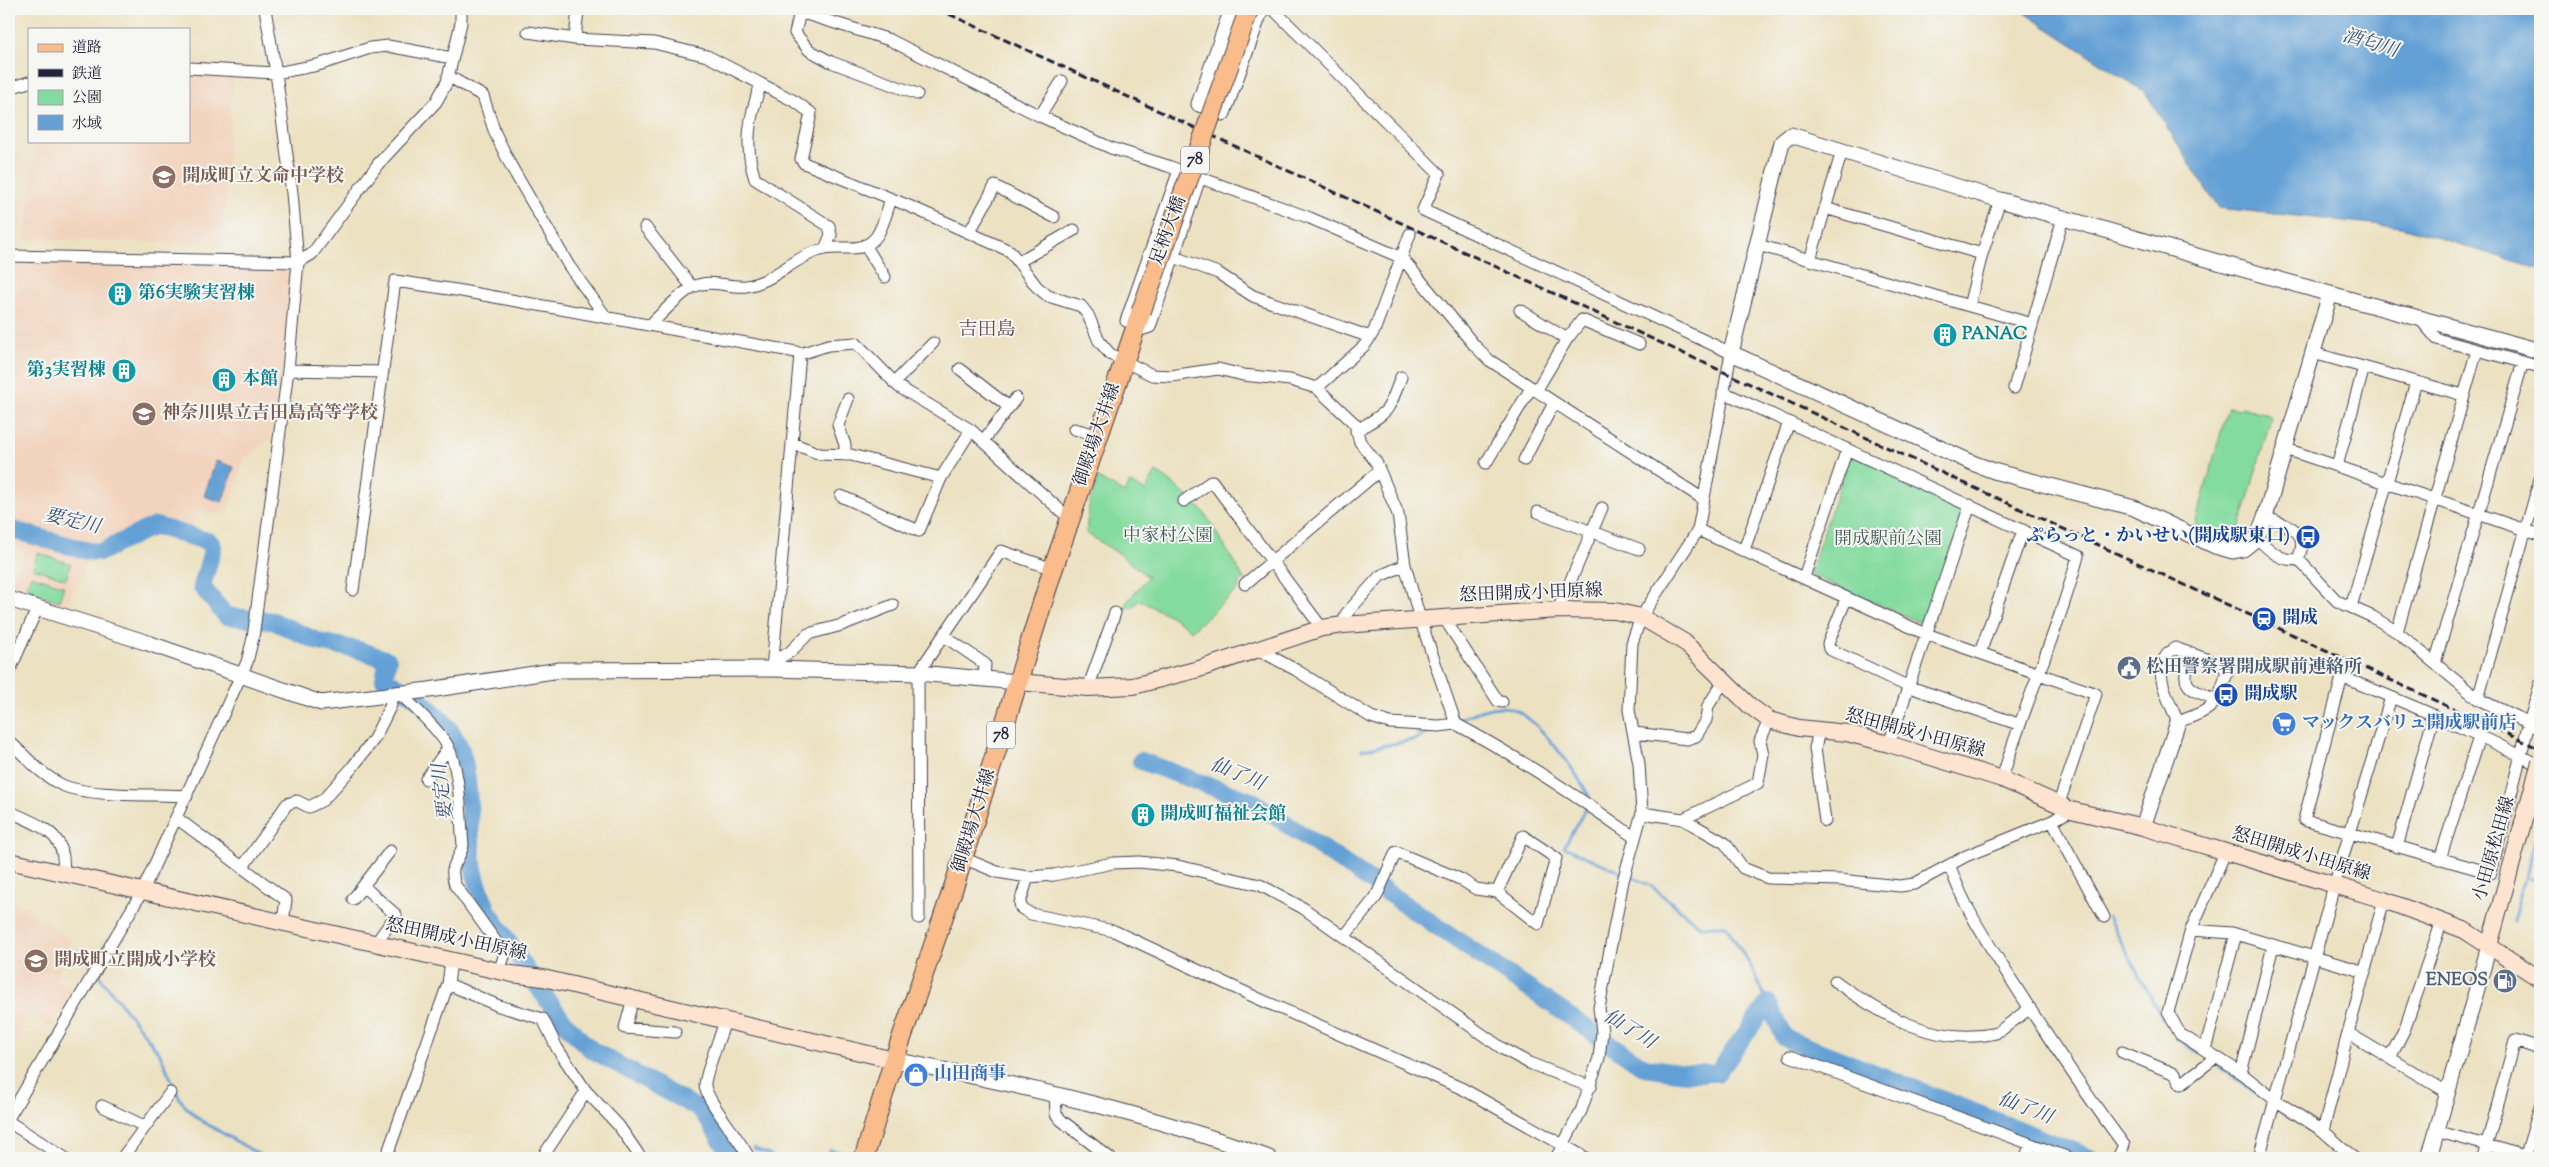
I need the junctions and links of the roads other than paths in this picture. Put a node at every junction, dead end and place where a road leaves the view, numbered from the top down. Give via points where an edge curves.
1 (265, 9) edge
2 (461, 9) edge
3 (578, 9) edge
4 (1232, 9) edge
5 (1248, 9) edge
6 (1261, 9) edge
7 (1273, 9) edge
8 (795, 10) edge
9 (528, 32) dead end
10 (575, 39) junction
11 (452, 58) junction
12 (190, 68) edge
13 (276, 74) junction
14 (448, 76) junction
15 (1062, 81) dead end
16 (28, 82) edge
17 (761, 84) junction
18 (9, 88) edge
19 (917, 94) dead end
20 (1213, 109) junction
21 (1040, 116) junction
22 (1842, 151) junction
23 (1178, 170) junction
24 (1200, 178) junction
25 (891, 199) junction
26 (2000, 200) junction
27 (1825, 208) junction
28 (1054, 217) dead end
29 (2062, 218) junction
30 (646, 227) dead end
31 (1074, 230) dead end
32 (969, 233) junction
33 (1410, 234) dead end
34 (865, 245) junction
35 (1758, 246) junction
36 (825, 249) junction
37 (1982, 254) junction
38 (1148, 255) junction
39 (9, 256) edge
40 (1174, 257) junction
41 (1402, 258) junction
42 (1810, 260) junction
43 (298, 262) junction
44 (1018, 262) junction
45 (885, 277) dead end
46 (692, 287) junction
47 (2330, 294) junction
48 (1969, 306) junction
49 (1520, 310) dead end
50 (606, 317) junction
51 (2420, 319) junction
52 (1133, 322) junction
53 (2032, 324) junction
54 (650, 325) junction
55 (1370, 338) junction
56 (1567, 339) junction
57 (933, 343) dead end
58 (1639, 344) dead end
59 (2477, 350) junction
60 (2540, 351) edge
61 (1732, 353) junction
62 (2313, 353) junction
63 (800, 354) junction
64 (1123, 360) junction
65 (2524, 362) junction
66 (2364, 367) junction
67 (2540, 367) edge
68 (960, 369) dead end
69 (288, 370) junction
70 (383, 372) junction
71 (1401, 377) dead end
72 (2416, 382) junction
73 (894, 383) junction
74 (1317, 388) junction
75 (2014, 388) dead end
76 (1533, 390) junction
77 (1723, 392) junction
78 (2463, 395) junction
79 (848, 399) dead end
80 (1554, 402) junction
81 (1789, 422) junction
82 (1074, 429) dead end
83 (971, 430) junction
84 (1356, 431) junction
85 (1098, 435) junction
86 (983, 442) junction
87 (792, 443) junction
88 (2286, 449) junction
89 (1847, 450) junction
90 (845, 455) junction
91 (1524, 460) dead end
92 (1486, 463) dead end
93 (2337, 466) junction
94 (1379, 471) junction
95 (941, 478) junction
96 (2540, 479) edge
97 (2387, 483) junction
98 (841, 496) dead end
99 (1703, 499) junction
100 (2434, 500) junction
101 (1184, 502) dead end
102 (1970, 505) junction
103 (1602, 508) dead end
104 (1538, 512) dead end
105 (2479, 515) junction
106 (2266, 517) junction
107 (1070, 519) junction
108 (1698, 530) junction
109 (2023, 530) junction
110 (2526, 530) junction
111 (1591, 532) junction
112 (2540, 535) edge
113 (2257, 538) junction
114 (1639, 549) dead end
115 (1744, 550) junction
116 (2298, 559) junction
117 (1272, 562) junction
118 (1405, 564) junction
119 (1053, 569) junction
120 (1804, 577) junction
121 (1245, 584) dead end
122 (353, 590) dead end
123 (9, 599) edge
124 (1846, 599) junction
125 (893, 605) dead end
126 (2351, 607) junction
127 (37, 609) junction
128 (1558, 610) junction
129 (1115, 613) dead end
130 (1642, 617) junction
131 (1444, 618) junction
132 (1420, 619) junction
133 (1343, 625) junction
134 (1322, 628) junction
135 (2397, 632) junction
136 (1926, 634) junction
137 (944, 636) junction
138 (1259, 650) junction
139 (1980, 653) junction
140 (2192, 653) junction
141 (2435, 663) junction
142 (772, 666) junction
143 (9, 672) edge
144 (918, 673) junction
145 (2039, 674) junction
146 (242, 676) junction
147 (984, 679) junction
148 (1724, 681) junction
149 (1018, 682) junction
150 (2540, 685) edge
151 (1908, 686) junction
152 (1088, 688) junction
153 (394, 693) junction
154 (2391, 697) junction
155 (2478, 698) junction
156 (2218, 700) junction
157 (1502, 702) dead end
158 (2434, 715) junction
159 (1769, 720) junction
160 (2178, 722) junction
161 (2529, 723) junction
162 (1456, 724) junction
163 (2018, 724) junction
164 (2540, 729) edge
165 (1818, 731) junction
166 (1634, 732) junction
167 (2479, 737) junction
168 (9, 741) edge
169 (1889, 744) junction
170 (448, 748) junction
171 (2522, 756) junction
172 (2540, 764) edge
173 (426, 779) dead end
174 (2002, 779) junction
175 (187, 796) junction
176 (9, 811) edge
177 (2060, 812) junction
178 (1642, 813) junction
179 (178, 819) junction
180 (1683, 819) junction
181 (1825, 821) dead end
182 (2144, 827) junction
183 (2350, 834) junction
184 (1634, 837) junction
185 (2397, 847) junction
186 (390, 851) dead end
187 (2226, 853) junction
188 (963, 858) junction
189 (2440, 859) junction
190 (9, 862) edge
191 (1950, 866) junction
192 (242, 868) junction
193 (63, 874) junction
194 (1028, 876) junction
195 (2334, 886) junction
196 (364, 887) junction
197 (143, 890) junction
198 (1497, 892) junction
199 (353, 899) dead end
200 (2384, 900) junction
201 (2104, 917) dead end
202 (919, 918) dead end
203 (2442, 921) junction
204 (283, 922) junction
205 (2191, 930) junction
206 (2236, 934) junction
207 (1344, 936) junction
208 (376, 943) junction
209 (2273, 946) junction
210 (2489, 946) junction
211 (2314, 956) junction
212 (451, 961) junction
213 (499, 971) junction
214 (2365, 972) junction
215 (2540, 979) edge
216 (1835, 982) dead end
217 (448, 984) junction
218 (633, 999) junction
219 (2030, 1008) junction
220 (725, 1021) junction
221 (675, 1032) dead end
222 (2348, 1032) junction
223 (2540, 1049) edge
224 (2205, 1050) junction
225 (2122, 1052) dead end
226 (1790, 1056) dead end
227 (2390, 1058) junction
228 (894, 1060) junction
229 (2212, 1060) junction
230 (2240, 1073) junction
231 (1591, 1087) junction
232 (586, 1091) junction
233 (2447, 1092) junction
234 (170, 1093) dead end
235 (1055, 1094) junction
236 (2275, 1100) junction
237 (102, 1106) dead end
238 (2540, 1107) edge
239 (9, 1117) edge
240 (9, 1122) edge
241 (144, 1126) junction
242 (2323, 1131) junction
243 (2436, 1131) junction
244 (2030, 1144) junction
245 (1563, 1145) junction
246 (2486, 1145) junction
247 (2526, 1157) edge
248 (65, 1158) edge
249 (122, 1158) edge
250 (386, 1158) edge
251 (542, 1158) edge
252 (641, 1158) edge
253 (749, 1158) edge
254 (864, 1158) edge
255 (1110, 1158) edge
256 (1269, 1158) edge
257 (1556, 1158) edge
258 (1586, 1158) edge
259 (2026, 1158) edge
260 (2069, 1158) edge
261 (2118, 1158) edge
262 (2258, 1158) edge
263 (2354, 1158) edge
264 (2429, 1158) edge
265 (2483, 1158) edge

1 - 13 street
2 - 11 street via 461,23
3 - 10 street
4 - 20 street via 1199,104
5 - 20 main road, 足柄大橋 / 78, bridge
6 - 20 street via 1223,114
7 - 61 street via 1439,174 1421,213
8 - 19 street via 794,33 809,50 831,62
8 - 21 street via 890,40
9 - 10 street
10 - 17 street via 654,43 707,56
11 - 13 street via 388,46
11 - 14 street
12 - 13 street
13 - 43 street
14 - 43 street via 436,102 378,164 312,254
14 - 50 street via 483,96 495,133 511,166 569,266
15 - 21 street
16 - 18 street
17 - 25 street via 811,113 801,159 804,163
17 - 36 street via 751,110 749,129 755,179 829,226 831,235
20 - 52 main road, 足柄大橋 / 78, bridge
21 - 23 street via 1111,148
22 - 26 street
22 - 27 street
22 - 35 street via 1791,135 1782,142
23 - 24 street
23 - 38 street
24 - 40 street
24 - 41 street via 1310,218
25 - 32 street
25 - 34 street via 876,238
26 - 29 street
26 - 37 street
27 - 37 street
27 - 42 street
28 - 32 street via 994,186
29 - 47 street
29 - 53 street
30 - 46 street
31 - 44 street
32 - 44 street via 1010,251
33 - 41 street
34 - 36 street
34 - 45 street
35 - 42 street
35 - 61 street
36 - 46 street via 802,258 760,283 742,286 706,282
37 - 48 street
38 - 40 street
38 - 52 street
39 - 43 street
40 - 52 street via 1150,328
40 - 55 street via 1218,273 1253,296
41 - 55 street
41 - 76 street via 1489,360
42 - 48 street
43 - 69 street
44 - 64 street via 1048,296 1081,306 1088,314 1099,341 1110,354
46 - 54 street
47 - 51 street
47 - 62 street
48 - 53 street
49 - 56 street
50 - 54 street
50 - 70 street via 395,281
51 - 59 street via 2437,339
51 - 60 street
52 - 64 main road, 御殿場大井線 / 78
53 - 75 street
54 - 63 street
55 - 74 street
56 - 58 street via 1582,320
56 - 76 street
57 - 73 street
59 - 65 street
59 - 78 street
61 - 77 street
61 - 113 street via 1997,472 2134,508 2215,546 2233,551 2243,549
62 - 66 street
62 - 88 street
63 - 73 street via 828,344 856,344
63 - 87 street
64 - 74 street via 1152,375 1171,376 1218,369 1290,380
64 - 85 main road, 御殿場大井線 / 78
65 - 67 street
65 - 105 street
66 - 72 street
66 - 93 street
68 - 86 street via 1013,402
69 - 70 street
69 - 146 street via 255,619
70 - 122 street
71 - 84 street via 1390,408
72 - 78 street
72 - 97 street
73 - 83 street
74 - 84 street via 1355,424
76 - 80 street
76 - 92 street
77 - 81 street
77 - 99 street
78 - 100 street
79 - 90 street via 838,425
80 - 91 street
80 - 99 street
81 - 89 street
81 - 115 street
82 - 85 street
83 - 86 street
83 - 95 street
84 - 94 street
85 - 107 main road, 御殿場大井線 / 78
86 - 107 street
87 - 90 street via 820,454
87 - 142 street
88 - 93 street
88 - 106 street
89 - 102 street
89 - 120 street
90 - 95 street
93 - 97 street
94 - 117 street
94 - 118 street via 1398,514
95 - 98 street via 919,531
96 - 110 street
97 - 100 street
97 - 126 street
99 - 108 street
100 - 105 street
100 - 135 street
101 - 117 street via 1212,481
102 - 109 street
102 - 136 street
103 - 111 street
104 - 111 street
105 - 110 street
105 - 141 street
106 - 113 street
106 - 116 street via 2294,529 2302,538 2303,548
107 - 119 main road, 御殿場大井線 / 78
108 - 115 street
108 - 130 street
109 - 139 street
109 - 145 street via 2078,556
110 - 112 street
110 - 155 street
111 - 114 street
111 - 128 street
113 - 116 street via 2277,554
115 - 120 street
116 - 126 street via 2337,601
117 - 121 street
117 - 134 street
118 - 132 street
118 - 133 street via 1380,576 1346,614
119 - 137 street via 1002,551
119 - 149 main road, 御殿場大井線 / 78
120 - 124 street
123 - 127 street
124 - 136 street
124 - 151 street via 1828,644 1829,649
125 - 142 street via 808,634
126 - 135 street
127 - 143 street
127 - 146 street
128 - 130 main road, 怒田開成小田原線 via 1615,611
128 - 131 main road, 怒田開成小田原線
129 - 152 street
130 - 148 main road, 怒田開成小田原線 via 1684,642
130 - 166 street via 1632,643 1629,710
131 - 132 main road, 怒田開成小田原線
131 - 157 street via 1498,701
132 - 133 main road, 怒田開成小田原線
132 - 162 street
133 - 134 main road, 怒田開成小田原線
134 - 138 main road, 怒田開成小田原線
135 - 141 street
136 - 139 street
136 - 151 street
137 - 144 street
137 - 147 street via 985,664
138 - 152 main road, 怒田開成小田原線 via 1199,670 1133,686
138 - 162 street via 1372,717 1390,723
139 - 145 street
140 - 156 street via 2185,683 2192,690
140 - 156 street via 2226,668
140 - 160 street via 2180,648 2170,652 2161,673 2161,681
141 - 155 street
142 - 144 street
142 - 153 street via 560,670
144 - 147 street
144 - 202 street
145 - 163 street
145 - 177 street via 2096,694
146 - 153 street via 321,703
146 - 175 street
147 - 149 street
148 - 159 main road, 怒田開成小田原線
148 - 166 street via 1711,700 1706,720 1696,736 1687,739
149 - 152 main road, 怒田開成小田原線
149 - 188 main road, 御殿場大井線 / 78
150 - 161 street
151 - 163 street
151 - 169 street
153 - 170 street via 429,721
153 - 192 street via 374,739 351,769 323,800 309,807 297,802 287,804
154 - 158 street
154 - 183 street
154 - 183 street via 2342,677 2304,820
155 - 161 street
156 - 160 street via 2211,708
158 - 167 street
158 - 185 street
159 - 165 main road, 怒田開成小田原線
159 - 180 street via 1760,741 1763,754 1758,783
160 - 182 street
161 - 164 street
161 - 171 street
162 - 184 street via 1498,746
163 - 174 street
165 - 169 main road, 怒田開成小田原線 via 1847,733
165 - 181 street via 1815,748
166 - 178 street
167 - 171 street
167 - 189 street
168 - 175 street via 48,777 63,786 81,791
169 - 174 main road, 怒田開成小田原線
170 - 173 street
170 - 213 street via 453,759 463,845 451,874 505,954
171 - 172 street
171 - 189 street via 2491,873
172 - 210 main road, 小田原松田線, bridge
174 - 177 main road, 怒田開成小田原線
175 - 179 street
176 - 193 street via 44,829 59,841 63,850
177 - 182 main road, 怒田開成小田原線
177 - 191 street
177 - 201 street
178 - 180 street
178 - 184 street
179 - 192 street
179 - 197 street
180 - 191 street via 1724,843 1743,868 1768,878 1900,886 1914,884
182 - 187 main road, 怒田開成小田原線
183 - 185 street
183 - 195 street
184 - 231 street via 1599,1008 1602,1032 1600,1058
185 - 189 street
186 - 196 street
187 - 195 main road, 怒田開成小田原線
187 - 205 street
188 - 194 street via 997,872
188 - 228 main road, 御殿場大井線 / 78
190 - 193 main road, 怒田開成小田原線
191 - 219 street via 1958,891 1979,929
192 - 204 street via 286,900
193 - 197 main road, 怒田開成小田原線
194 - 207 street via 1054,875 1113,863 1178,866 1260,885 1285,896
194 - 245 street via 1020,903 1021,908 1031,914 1114,931 1463,1089
195 - 200 main road, 怒田開成小田原線
195 - 211 street
196 - 199 street
196 - 208 street via 396,915
197 - 204 main road, 怒田開成小田原線
197 - 239 street
198 - 198 street via 1523,836 1556,858 1538,924
198 - 207 street via 1476,889 1460,878 1396,852 1376,897
200 - 203 main road, 怒田開成小田原線
200 - 214 street
203 - 210 main road, 怒田開成小田原線 via 2472,934
203 - 227 street
204 - 208 main road, 怒田開成小田原線
205 - 206 street
205 - 224 street via 2168,1012 2180,1034
206 - 209 street
206 - 224 street
207 - 231 street via 1503,1049
208 - 212 main road, 怒田開成小田原線
209 - 211 street
209 - 230 street
210 - 215 main road, 怒田開成小田原線
210 - 233 street
211 - 214 street
211 - 236 street
212 - 213 main road, 怒田開成小田原線
212 - 217 street
213 - 218 main road, 怒田開成小田原線
214 - 222 street
216 - 219 street via 1884,1014 1938,1034 1965,1038 1999,1031
217 - 232 street via 499,1006 543,1019 557,1048
217 - 250 street
218 - 220 main road, 怒田開成小田原線
218 - 221 street via 625,1028
219 - 261 street via 2124,1145
220 - 228 main road, 怒田開成小田原線
220 - 253 street via 705,1085 712,1104 735,1133
222 - 227 street
222 - 242 street
223 - 246 street via 2514,1042
224 - 229 street
225 - 229 street via 2175,1074 2181,1084
226 - 244 street
227 - 233 street
228 - 235 street
228 - 254 main road, 御殿場大井線 / 78
229 - 230 street
230 - 236 street
231 - 245 street
232 - 251 street
232 - 252 street via 619,1126
233 - 243 street
234 - 241 street
235 - 255 street via 1056,1114 1061,1120
235 - 256 street via 1231,1144
236 - 242 street
236 - 262 street
237 - 241 street
238 - 247 street
240 - 248 street
241 - 249 street
242 - 263 street
243 - 246 street
243 - 264 street
244 - 259 street
244 - 260 street
245 - 257 street
245 - 258 street
246 - 247 street
246 - 265 street

